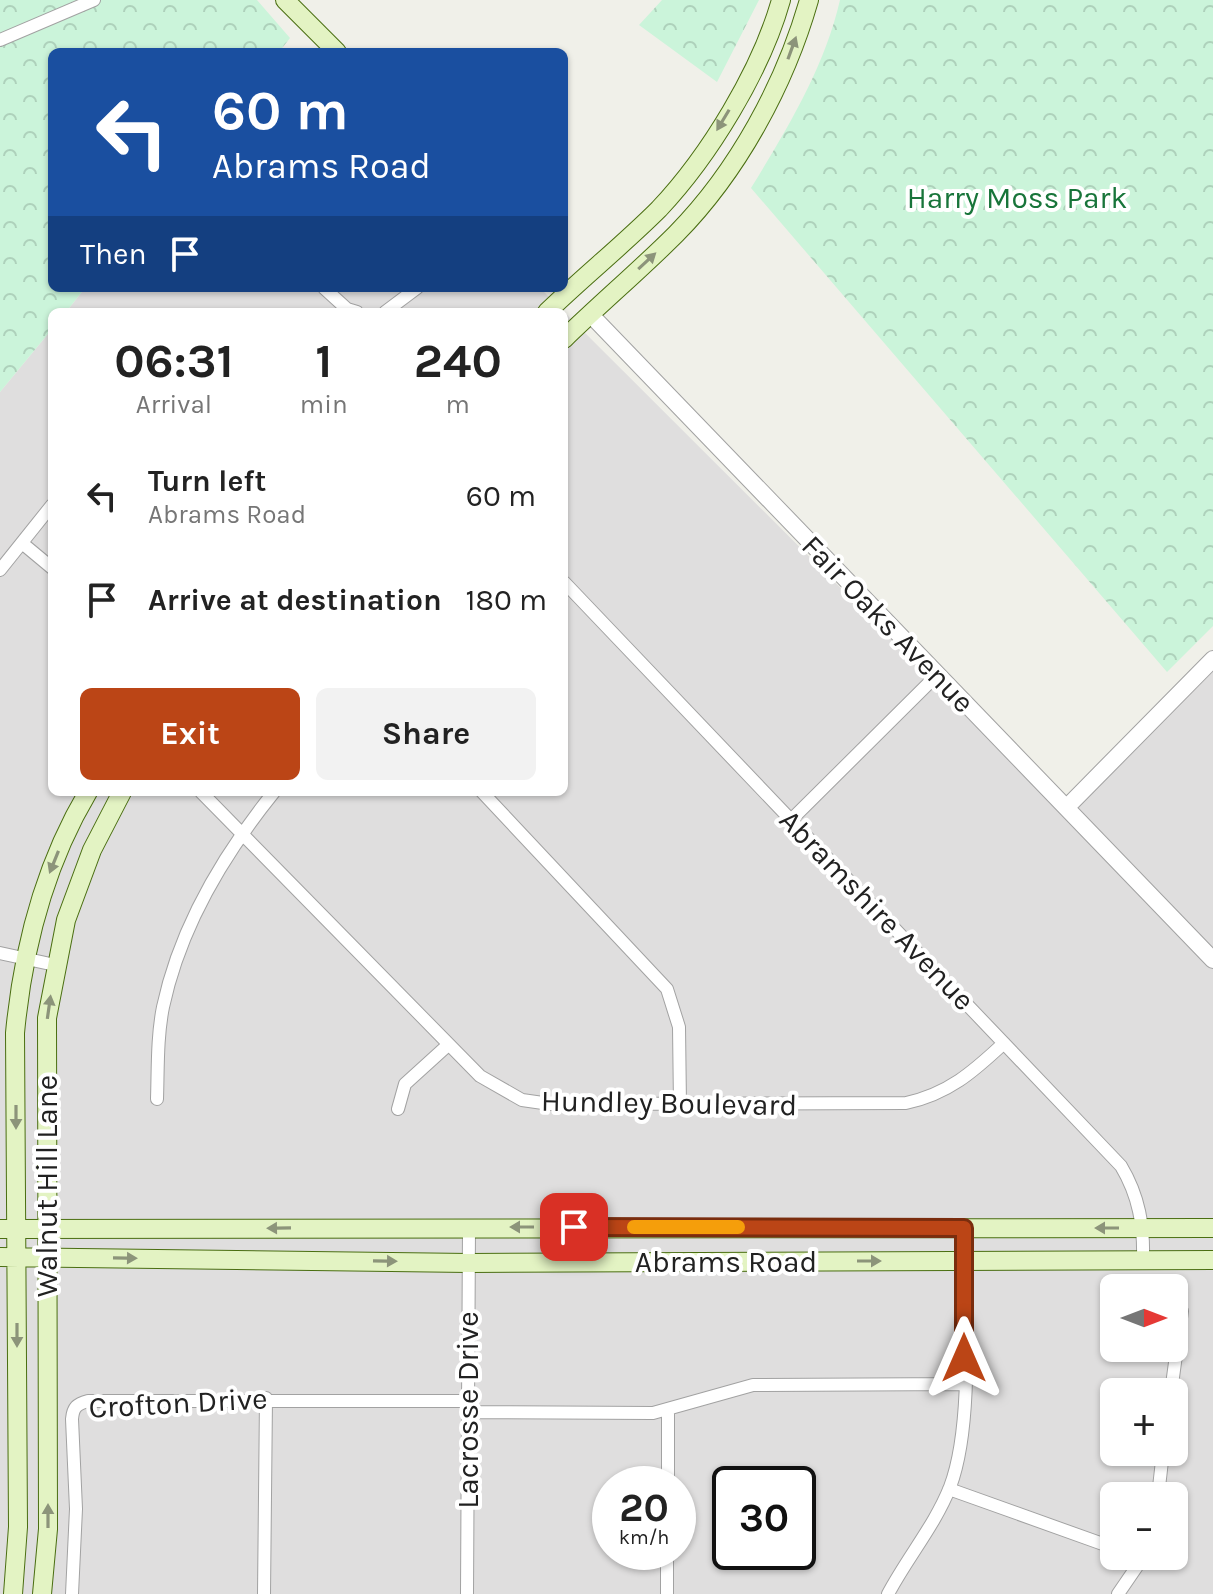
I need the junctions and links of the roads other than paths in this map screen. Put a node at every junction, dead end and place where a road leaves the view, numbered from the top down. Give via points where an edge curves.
1 (94, 0) edge
2 (285, 0) edge
3 (781, 0) edge
4 (809, 0) edge
5 (0, 40) edge
6 (333, 48) edge
7 (568, 287) edge
8 (328, 292) edge
9 (412, 292) edge
10 (563, 292) edge
11 (567, 292) edge
12 (346, 308) edge
13 (390, 308) edge
14 (550, 308) edge
15 (590, 314) junction
16 (568, 335) edge
17 (48, 510) edge
18 (22, 543) junction
19 (48, 565) edge
20 (0, 570) edge
21 (568, 586) edge
22 (1213, 659) edge
23 (937, 675) junction
24 (86, 796) edge
25 (120, 796) edge
26 (205, 796) edge
27 (271, 796) edge
28 (486, 796) edge
29 (1067, 807) junction
30 (791, 820) junction
31 (243, 831) junction
32 (0, 953) edge
33 (1211, 954) edge
34 (24, 958) junction
35 (55, 965) junction
36 (1004, 1043) junction
37 (448, 1045) junction
38 (157, 1099) dead end
39 (680, 1105) junction
40 (398, 1109) dead end
41 (469, 1227) junction
42 (964, 1228) junction
43 (1144, 1228) junction
44 (1213, 1228) edge
45 (8, 1229) edge
46 (47, 1229) junction
47 (8, 1257) edge
48 (47, 1257) junction
49 (1143, 1260) junction
50 (1213, 1260) edge
51 (964, 1261) junction
52 (469, 1263) junction
53 (964, 1384) junction
54 (266, 1398) junction
55 (469, 1406) junction
56 (668, 1411) junction
57 (668, 1466) edge
58 (949, 1489) junction
59 (1100, 1543) edge
60 (667, 1570) edge
61 (1133, 1570) edge
62 (13, 1594) edge
63 (42, 1594) edge
64 (72, 1594) edge
65 (264, 1594) edge
66 (467, 1594) edge
67 (667, 1594) edge
68 (888, 1594) edge
69 (1118, 1594) edge

1 - 5 street
2 - 6 main road
3 -> 7 main road via 755,65 697,163 658,210
15 -> 4 main road via 678,232 711,193 763,113
8 - 12 street
9 - 13 street
10 - 14 main road
11 - 15 main road, Fair Oaks Avenue
15 - 16 main road
15 - 23 street, Fair Oaks Avenue
17 - 18 street
18 - 19 street
18 - 20 street
21 - 30 street, Abramshire Avenue
22 - 29 street
23 - 29 street, Fair Oaks Avenue
23 - 30 street
24 -> 34 main road, Walnut Hill Lane via 55,856
25 - 35 main road, Walnut Hill Lane via 92,850
26 - 31 street, Hundley Boulevard
27 - 31 street
28 - 39 street via 667,989 679,1027
29 - 33 street, Fair Oaks Avenue
30 - 36 street, Abramshire Avenue
31 - 37 street, Hundley Boulevard
31 - 38 street via 199,904 181,949 163,1007
32 - 34 street
34 - 35 street
34 -> 45 main road, Walnut Hill Lane via 15,1033
46 -> 35 main road, Walnut Hill Lane via 47,1018
36 - 39 street, Hundley Boulevard via 942,1093 906,1103
36 - 43 street, Abramshire Avenue via 1121,1166 1132,1183
37 - 39 street, Hundley Boulevard via 480,1076 522,1100
37 - 40 street via 405,1084
42 -> 41 main road, Abrams Road
41 -> 46 main road, Abrams Road
41 - 52 street, Lacrosse Drive
43 -> 42 main road, Abrams Road
42 - 51 street
43 - 44 main road, Abrams Road
43 - 49 street, Abramshire Avenue
45 - 46 main road, Abrams Road
45 - 47 main road, Walnut Hill Lane
46 - 48 main road, Walnut Hill Lane
47 - 48 main road, Abrams Road
47 -> 62 main road, Walnut Hill Lane via 18,1527
48 -> 52 main road, Abrams Road
63 -> 48 main road, Walnut Hill Lane via 48,1529
49 - 50 main road, Abrams Road
49 - 51 main road, Abrams Road
52 -> 51 main road, Abrams Road
51 - 53 street
52 - 55 street, Lacrosse Drive
53 - 56 street, Crofton Drive via 753,1385
53 - 58 street via 963,1433
54 - 55 street, Crofton Drive
54 - 64 street, Crofton Drive via 88,1401 73,1409
54 - 65 street
55 - 56 street, Crofton Drive
55 - 66 street, Lacrosse Drive
56 - 57 street
58 - 59 street
58 - 68 street
60 - 67 street
61 - 69 street

